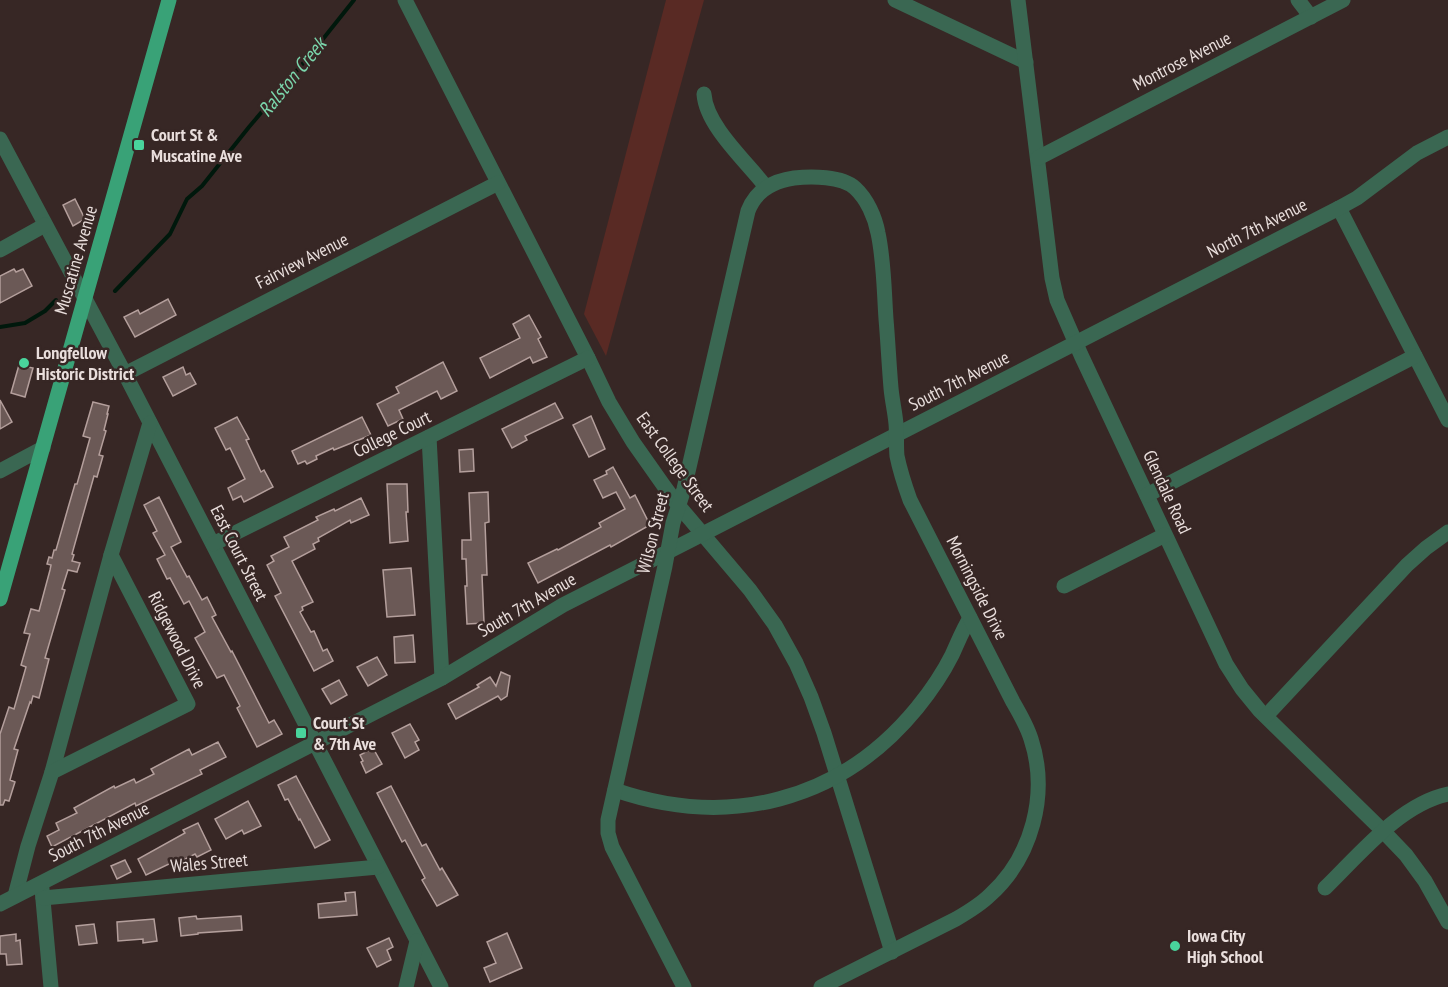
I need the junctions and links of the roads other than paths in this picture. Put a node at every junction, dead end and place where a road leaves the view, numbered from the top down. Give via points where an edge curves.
1 (170, 0) edge
2 (405, 0) edge
3 (895, 0) edge
4 (1018, 0) edge
5 (1298, 0) edge
6 (1343, 0) edge
7 (1311, 16) junction
8 (1026, 62) junction
9 (704, 94) dead end
10 (1448, 137) edge
11 (0, 139) edge
12 (1038, 158) junction
13 (498, 183) junction
14 (766, 187) junction
15 (1339, 208) junction
16 (45, 225) junction
17 (0, 250) edge
18 (85, 300) junction
19 (1076, 342) junction
20 (1415, 356) junction
21 (588, 358) junction
22 (125, 374) junction
23 (1448, 420) edge
24 (150, 423) junction
25 (897, 435) junction
26 (429, 437) junction
27 (43, 448) junction
28 (0, 471) edge
29 (1147, 495) junction
30 (678, 505) junction
31 (1448, 532) edge
32 (703, 534) junction
33 (1166, 535) junction
34 (213, 544) junction
35 (668, 552) junction
36 (111, 555) junction
37 (1064, 586) dead end
38 (0, 599) edge
39 (970, 618) junction
40 (442, 678) junction
41 (1266, 716) junction
42 (316, 743) junction
43 (52, 772) junction
44 (837, 777) junction
45 (615, 790) junction
46 (1448, 794) edge
47 (1383, 831) junction
48 (378, 867) junction
49 (1325, 888) dead end
50 (42, 891) junction
51 (15, 896) junction
52 (0, 904) edge
53 (1448, 922) edge
54 (417, 940) junction
55 (892, 952) junction
56 (51, 987) edge
57 (406, 987) edge
58 (441, 987) edge
59 (684, 987) edge
60 (821, 987) edge

1 - 18 main road, Muscatine Avenue
2 - 13 street, East College Street
3 - 8 street
4 - 8 street, Glendale Road
5 - 7 street
6 - 7 street, Montrose Avenue
7 - 12 street, Montrose Avenue
8 - 12 street, Glendale Road
9 - 14 street via 714,122
10 - 15 street, North 7th Avenue via 1417,153
11 - 16 street, East Court Street
12 - 19 street, Glendale Road via 1052,278 1057,300
13 - 21 street, East College Street
13 - 22 street, Fairview Avenue
14 - 25 street, Morningside Drive via 787,179 824,177 854,187 865,200 878,231 882,257
14 - 30 street, Wilson Street via 748,211
15 - 19 street, North 7th Avenue
15 - 20 street
16 - 17 street
16 - 18 street, East Court Street
18 - 22 street, East Court Street
18 - 27 main road, Muscatine Avenue
19 - 25 street, South 7th Avenue
19 - 29 street, Glendale Road
20 - 23 street
20 - 29 street
21 - 26 street, College Court
21 - 30 street, East College Street via 633,442
22 - 24 street, East Court Street
24 - 34 street, East Court Street
24 - 36 street
25 - 32 street, South 7th Avenue
25 - 39 street, Morningside Drive via 897,454 910,500
26 - 34 street, College Court
26 - 40 street
27 - 28 street
27 - 38 main road, Muscatine Avenue
29 - 33 street, Glendale Road
30 - 32 street, East College Street
30 - 35 street, Wilson Street
31 - 41 street via 1407,565
32 - 35 street, South 7th Avenue
32 - 44 street, East College Street via 750,590 796,663
33 - 37 street
33 - 41 street, Glendale Road via 1227,664
34 - 42 street, East Court Street
35 - 40 street, South 7th Avenue via 562,605
35 - 45 street, Wilson Street
36 - 43 street
36 - 43 street, Ridgewood Drive via 188,704
39 - 44 street via 941,674 917,708 872,753
39 - 55 street, Morningside Drive via 1031,739 1038,777 1035,818 1017,861 990,896 956,919
40 - 42 street, South 7th Avenue
41 - 47 street, Glendale Road
42 - 48 street, East Court Street
42 - 50 street, South 7th Avenue
43 - 51 street
44 - 45 street via 770,801 715,808 660,803
44 - 55 street, East College Street
45 - 59 street, Wilson Street via 608,820 612,847
46 - 47 street via 1402,814
47 - 49 street
47 - 53 street, Glendale Road via 1425,881
48 - 50 street, Wales Street
48 - 54 street, East Court Street
50 - 51 street, South 7th Avenue
50 - 56 street
51 - 52 street, South 7th Avenue
54 - 57 street
54 - 58 street, East Court Street
55 - 60 street, Morningside Drive

